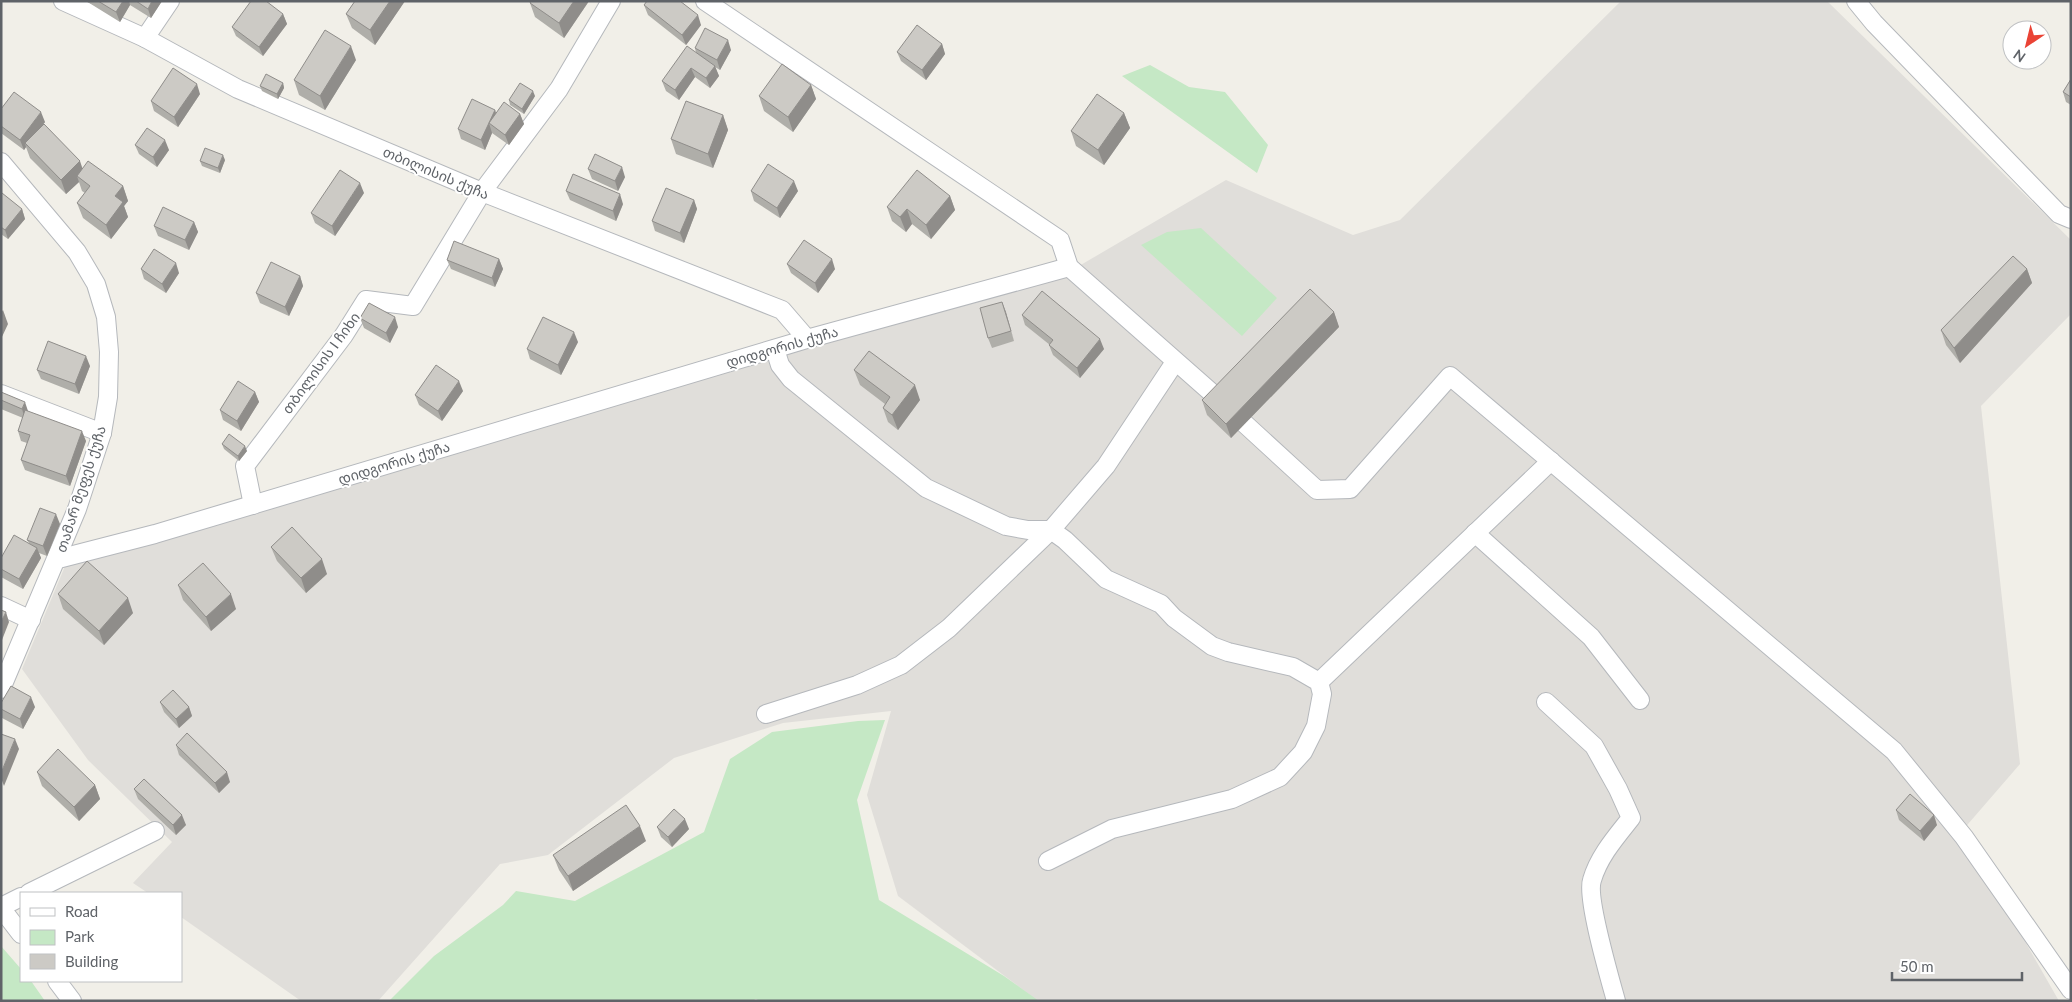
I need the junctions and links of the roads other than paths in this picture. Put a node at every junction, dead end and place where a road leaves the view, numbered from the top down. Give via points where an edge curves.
1 (63, 1) edge
2 (170, 1) edge
3 (612, 1) edge
4 (705, 1) edge
5 (1856, 1) edge
6 (145, 38) junction
7 (4, 168) edge
8 (482, 192) junction
9 (2071, 219) edge
10 (1069, 267) junction
11 (806, 339) junction
12 (775, 348) junction
13 (1175, 362) junction
14 (1, 394) edge
15 (1221, 401) edge
16 (1245, 424) dead end
17 (102, 433) junction
18 (1550, 461) junction
19 (254, 505) junction
20 (1051, 530) junction
21 (1475, 533) junction
22 (58, 559) junction
23 (1, 606) edge
24 (31, 620) junction
25 (1319, 682) junction
26 (1, 689) edge
27 (1640, 700) dead end
28 (1546, 702) dead end
29 (766, 714) dead end
30 (155, 831) dead end
31 (1048, 861) dead end
32 (31, 892) edge
33 (20, 898) edge
34 (1, 908) edge
35 (20, 933) edge
36 (58, 982) edge
37 (2071, 990) edge
38 (72, 1001) edge
39 (1616, 1001) edge

1 - 6 street, თბილისის ქუჩა
2 - 6 street
3 - 8 street via 559,89
4 - 10 street via 1060,240
5 - 9 street via 2059,214
6 - 8 street, თბილისის ქუჩა via 238,89
7 - 17 street, თამარ მეფეს ქუჩა via 77,252 96,284 106,317 109,352 108,397
8 - 11 street, თბილისის ქუჩა via 782,310
8 - 19 street, თბილისის I ჩიხი via 412,306 366,300 344,335 245,466
10 - 11 street, დიდგორის ქუჩა
10 - 13 street
11 - 12 street, დიდგორის ქუჩა
12 - 19 street, დიდგორის ქუჩა
12 - 20 street via 780,365 791,379 926,488 1006,526
13 - 15 street
13 - 20 street via 1106,466
14 - 17 street
16 - 18 street via 1317,490 1350,489 1450,376
17 - 22 street, თამარ მეფეს ქუჩა
18 - 21 street
18 - 37 street via 1894,751 1964,837
19 - 22 street, დიდგორის ქუჩა
20 - 25 street via 1106,579 1161,604 1174,618 1212,646 1293,667
20 - 29 street via 949,628 901,664 857,685
21 - 25 street
21 - 27 street via 1591,637
22 - 24 street, თამარ მეფეს ქუჩა
23 - 24 street
24 - 26 street, თამარ მეფეს ქუჩა
25 - 31 street via 1322,694 1316,726 1303,752 1280,777 1232,799 1112,829
28 - 39 street via 1594,746 1631,818 1606,851 1591,881 1592,904
30 - 32 street
33 - 34 street
34 - 35 street
36 - 38 street

